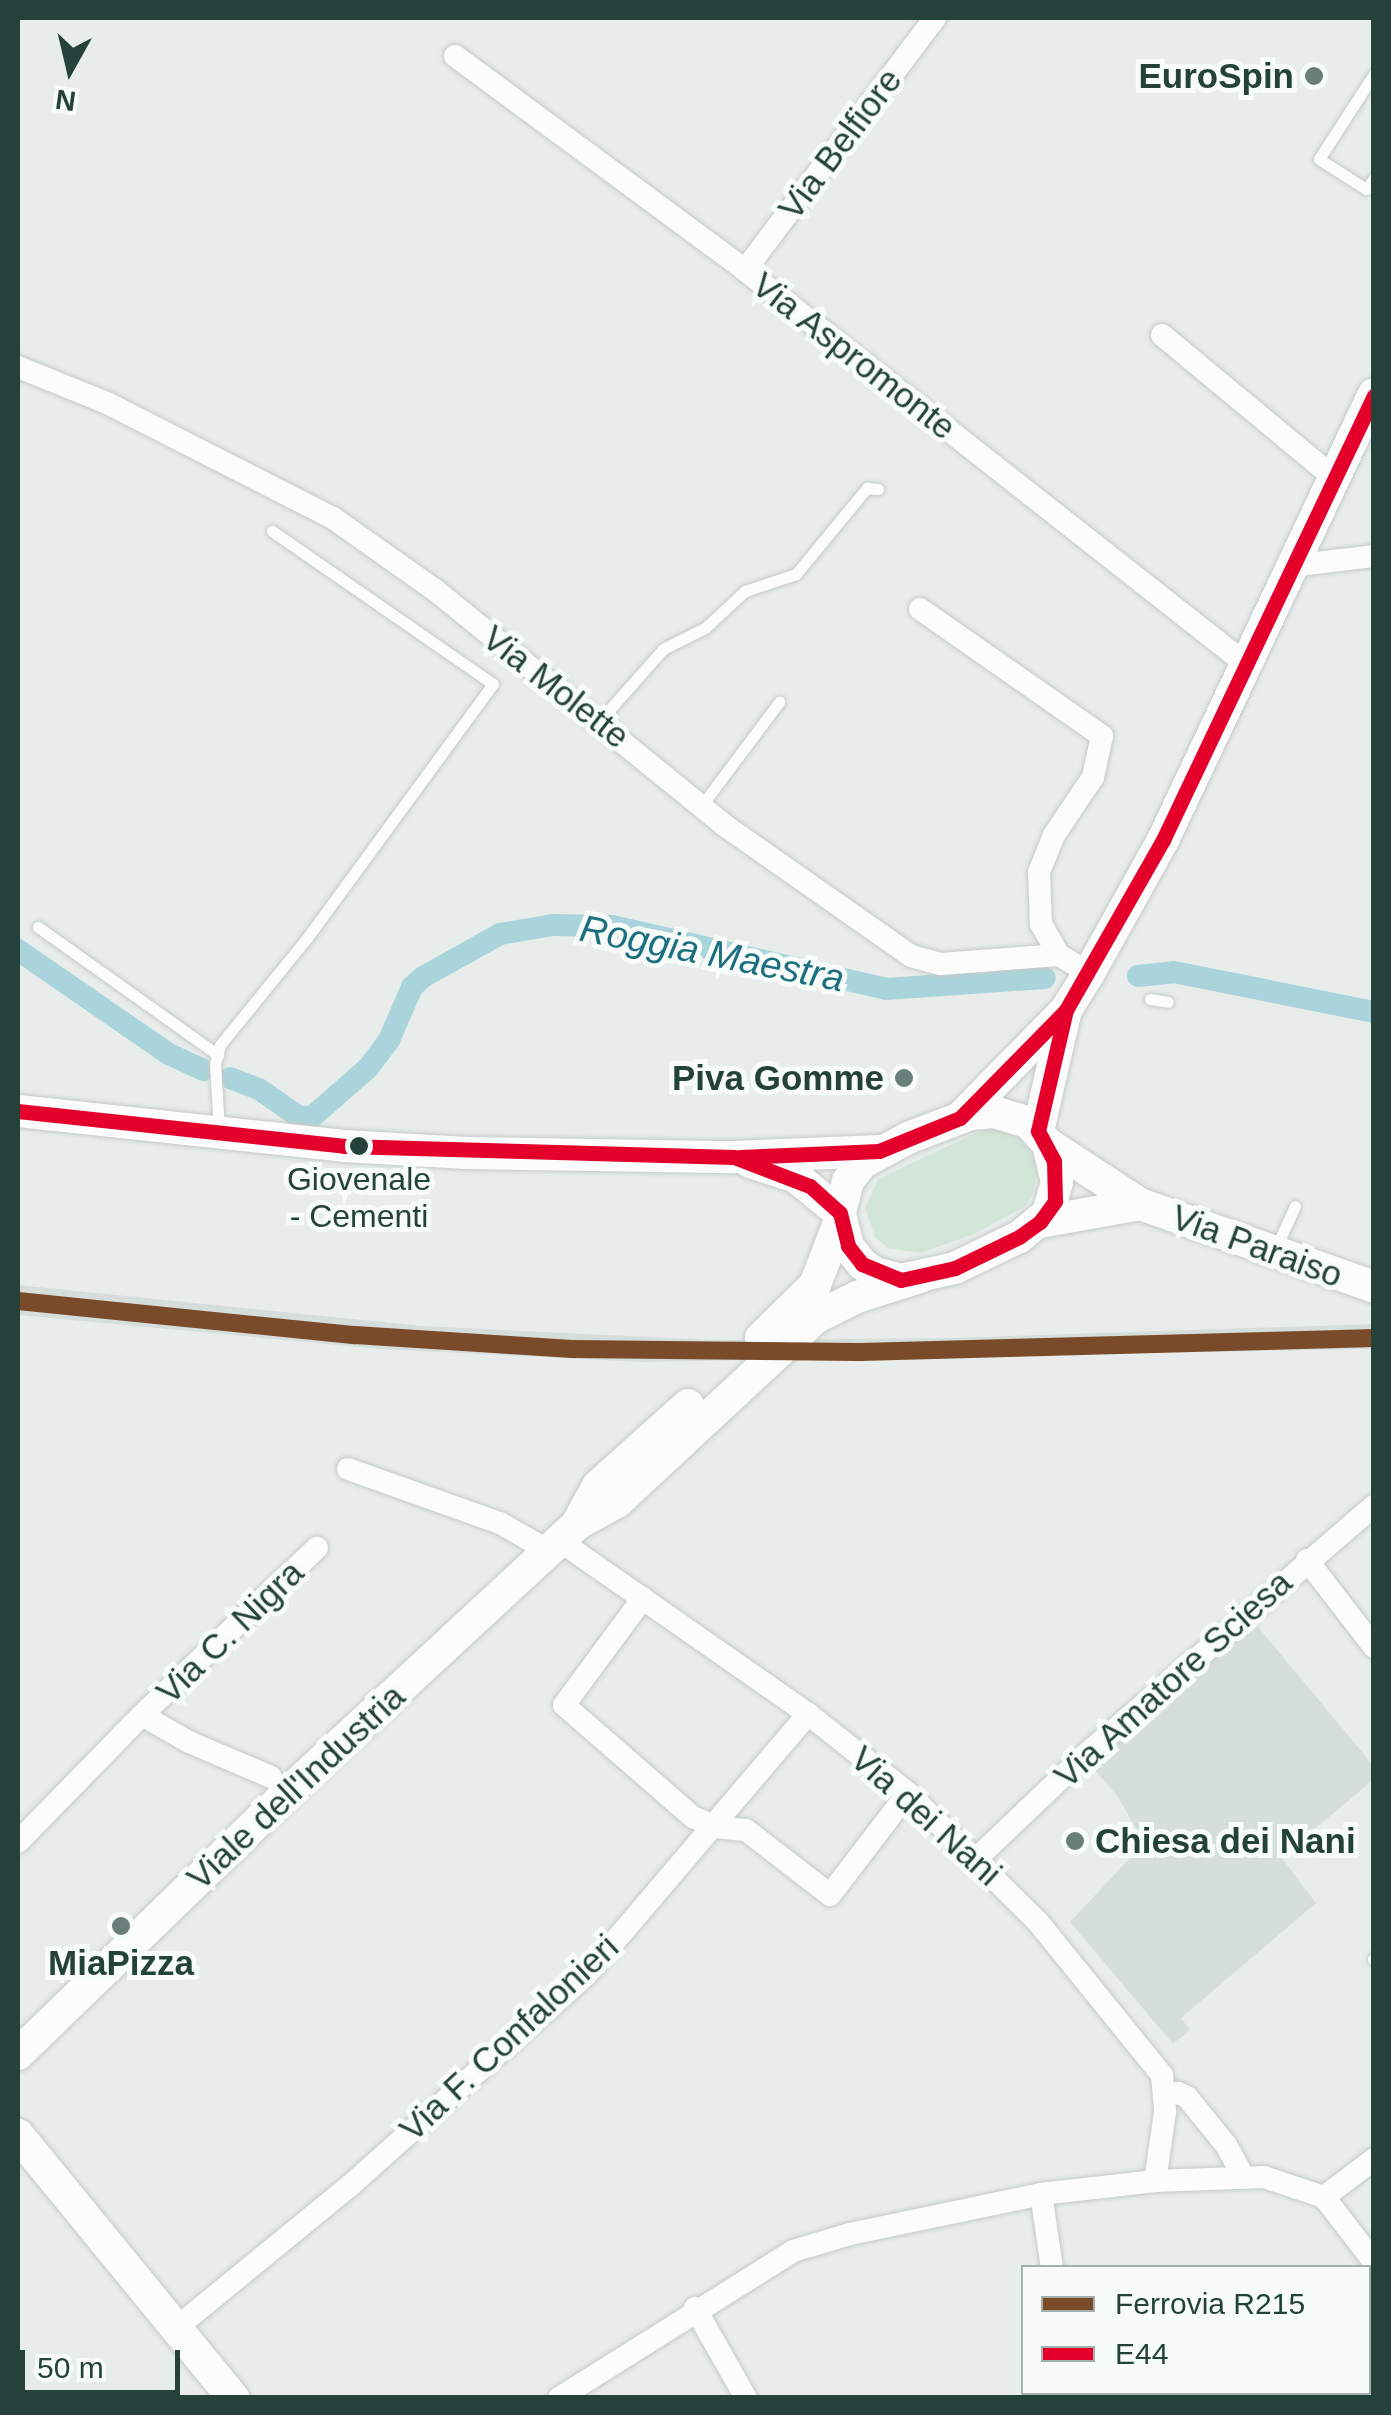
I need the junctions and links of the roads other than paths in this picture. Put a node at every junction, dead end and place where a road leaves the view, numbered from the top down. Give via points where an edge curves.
1 (935, 18) edge
2 (455, 56) dead end
3 (1374, 74) edge
4 (1374, 178) edge
5 (744, 270) junction
6 (1162, 335) dead end
7 (18, 367) edge
8 (1374, 394) edge
9 (1334, 478) junction
10 (878, 488) dead end
11 (272, 531) dead end
12 (1374, 556) edge
13 (1291, 566) junction
14 (920, 609) dead end
15 (1246, 664) junction
16 (779, 702) dead end
17 (610, 729) junction
18 (702, 805) junction
19 (38, 926) dead end
20 (1059, 955) junction
21 (1089, 973) junction
22 (1150, 1000) dead end
23 (1168, 1002) dead end
24 (1066, 1010) junction
25 (218, 1055) junction
26 (18, 1111) edge
27 (960, 1118) junction
28 (219, 1134) junction
29 (1043, 1138) junction
30 (879, 1151) junction
31 (734, 1157) junction
32 (1140, 1204) junction
33 (1295, 1206) dead end
34 (840, 1216) junction
35 (1040, 1222) junction
36 (1273, 1254) junction
37 (920, 1277) junction
38 (1374, 1287) edge
39 (348, 1468) dead end
40 (1374, 1506) edge
41 (562, 1539) junction
42 (317, 1548) dead end
43 (1307, 1560) junction
44 (643, 1598) junction
45 (1374, 1647) edge
46 (808, 1714) junction
47 (142, 1715) junction
48 (271, 1777) dead end
49 (908, 1793) junction
50 (715, 1826) junction
51 (18, 1842) edge
52 (977, 1858) junction
53 (18, 2054) edge
54 (1166, 2096) junction
55 (18, 2136) edge
56 (1374, 2159) edge
57 (1243, 2176) junction
58 (1156, 2181) junction
59 (1041, 2194) junction
60 (1324, 2198) junction
61 (1374, 2262) edge
62 (1052, 2265) edge
63 (696, 2308) junction
64 (176, 2328) junction
65 (233, 2398) edge
66 (559, 2398) edge
67 (746, 2398) edge

1 - 5 street, Via Belfiore
2 - 5 street, Via Aspromonte
3 - 4 lane via 1319,159 1366,189
5 - 15 street, Via Aspromonte
6 - 9 street
7 - 17 street, Via Molette via 107,403 333,518
8 - 9 main road
9 - 13 main road
10 - 17 lane via 867,488 796,574 745,591 705,628 663,649 610,709
11 - 25 lane via 492,684
12 - 13 street
13 - 15 main road
14 - 20 street via 1102,736 1094,777 1049,844 1040,872 1042,924
15 - 21 main road via 1163,840
16 - 18 lane
17 - 18 street, Via Molette
18 - 20 street, Via Molette via 912,956 942,964
19 - 25 lane
20 - 21 street
21 - 24 main road
22 - 23 lane
24 - 27 main road
24 - 29 main road
25 - 28 lane
26 - 28 main road
27 - 29 main road via 1014,1116
27 - 30 main road
28 - 31 main road via 467,1153
29 - 32 main road, Via Paraiso
29 - 35 main road via 1058,1182
30 - 31 main road
30 - 34 main road via 848,1182
31 - 34 main road via 796,1177
32 - 35 main road, Via Paraiso
32 - 36 main road, Via Paraiso
33 - 36 lane
34 - 37 main road via 848,1246 875,1273
34 - 41 main road, Viale dell'Industria via 815,1286 598,1486
35 - 37 main road via 984,1254
36 - 38 main road, Via Paraiso
37 - 41 main road, Viale dell'Industria via 815,1318 617,1502
39 - 41 street, Via dei Nani
40 - 43 street, Via Amatore Sciesa
41 - 44 street, Via dei Nani
41 - 53 main road, Viale dell'Industria
42 - 47 street, Via C. Nigra
43 - 45 street
43 - 52 street, Via Amatore Sciesa
44 - 46 street, Via dei Nani
44 - 50 street via 564,1705 693,1817
46 - 49 street, Via dei Nani
46 - 50 street, Via F. Confalonieri
47 - 48 street, Via C. Nigra
47 - 51 street, Via C. Nigra
49 - 50 street via 830,1895 746,1830
49 - 52 street, Via dei Nani
50 - 64 street, Via F. Confalonieri via 586,1975 506,2050
52 - 54 street, Via dei Nani via 1153,2060
54 - 57 street via 1187,2098
54 - 58 street
55 - 64 main road
56 - 60 street
57 - 58 street
57 - 60 street via 1299,2186
58 - 59 street
59 - 62 street
59 - 63 street via 793,2251
60 - 61 street
63 - 66 street
63 - 67 street
64 - 65 main road

